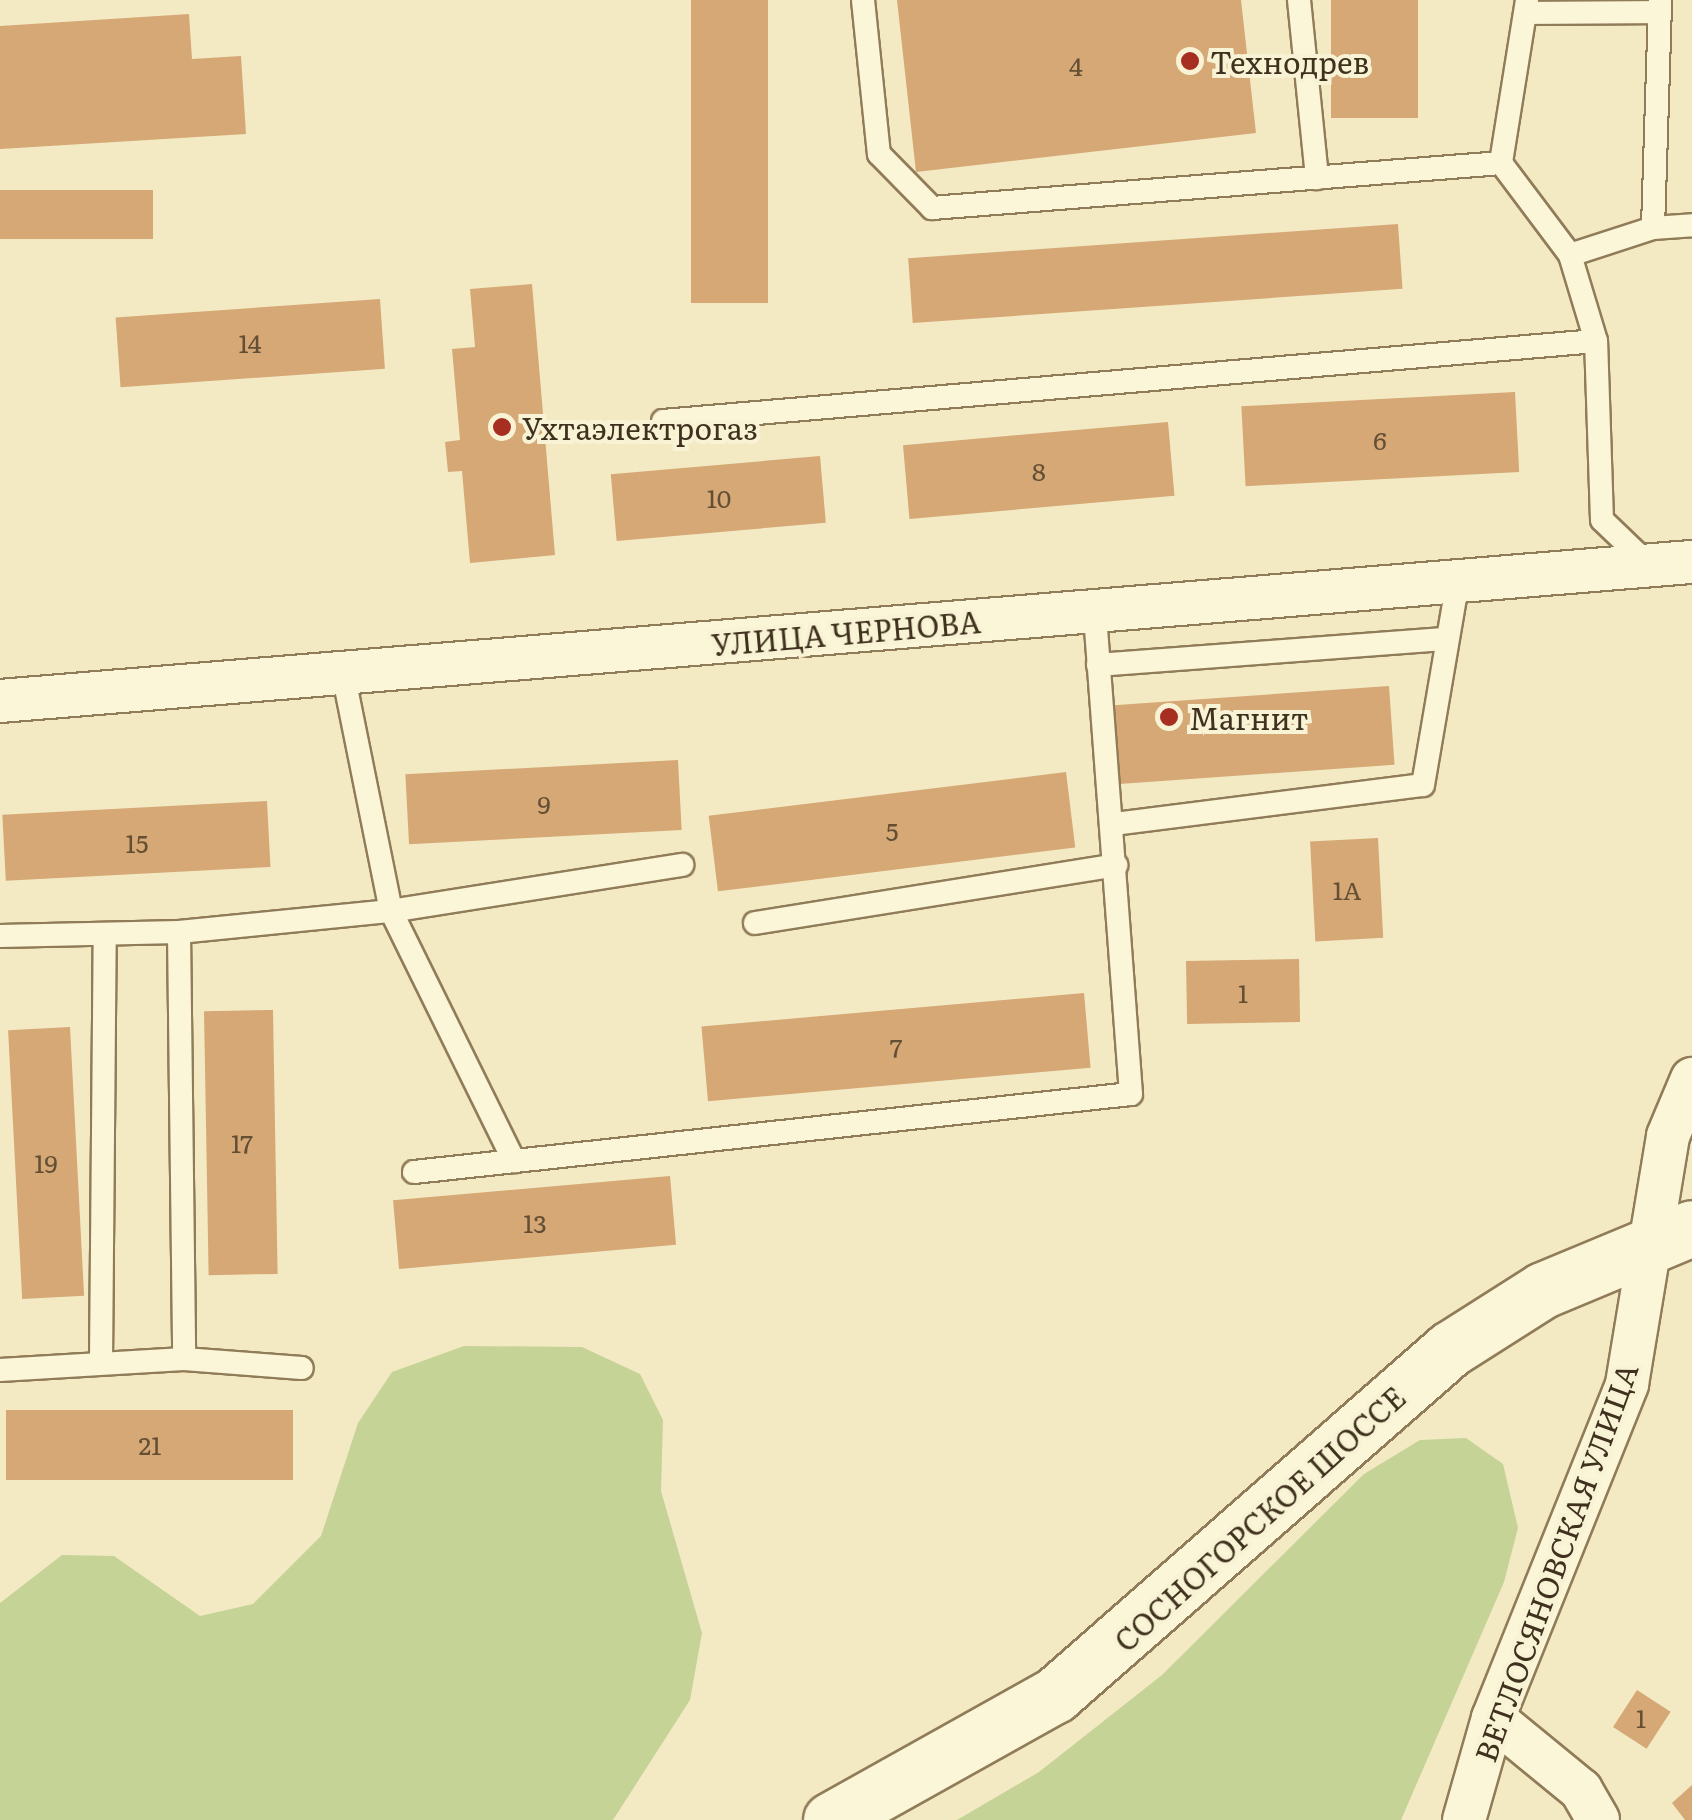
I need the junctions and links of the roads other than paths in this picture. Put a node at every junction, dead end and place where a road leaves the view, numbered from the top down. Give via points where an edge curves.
1 (863, 0) edge
2 (1298, 0) edge
3 (1529, 6) edge
4 (1659, 6) edge
5 (1501, 164) junction
6 (1317, 178) junction
7 (1692, 225) edge
8 (1653, 228) junction
9 (1570, 255) junction
10 (1596, 341) junction
11 (663, 421) dead end
12 (1692, 562) edge
13 (1649, 566) junction
14 (1458, 581) junction
15 (1096, 611) junction
16 (1443, 639) junction
17 (1098, 665) junction
18 (343, 673) junction
19 (0, 701) edge
20 (1114, 824) junction
21 (682, 865) dead end
22 (1116, 865) junction
23 (391, 912) junction
24 (755, 923) dead end
25 (180, 932) junction
26 (106, 935) junction
27 (0, 936) edge
28 (1692, 1079) edge
29 (514, 1161) junction
30 (414, 1172) dead end
31 (1672, 1236) edge
32 (184, 1359) junction
33 (101, 1362) junction
34 (302, 1368) dead end
35 (0, 1370) edge
36 (1492, 1718) junction
37 (831, 1820) edge
38 (1464, 1820) edge
39 (1598, 1820) edge

1 - 6 lane via 880,154 932,208
2 - 6 lane
3 - 4 lane
3 - 5 lane
4 - 8 lane
5 - 6 lane
5 - 9 lane
7 - 8 lane
8 - 9 lane
9 - 10 lane
10 - 11 lane
10 - 13 lane via 1602,520
12 - 13 street, УЛИЦА ЧЕРНОВА
13 - 14 street, УЛИЦА ЧЕРНОВА
14 - 15 street, УЛИЦА ЧЕРНОВА
14 - 16 lane
15 - 17 lane
15 - 18 street, УЛИЦА ЧЕРНОВА
16 - 17 lane
16 - 20 lane via 1423,786
17 - 20 lane
18 - 19 street, УЛИЦА ЧЕРНОВА
18 - 23 lane
20 - 22 lane
21 - 23 lane
22 - 24 lane
22 - 29 lane via 1130,1094
23 - 25 lane
23 - 29 lane
25 - 26 lane
25 - 32 lane
26 - 27 lane
26 - 33 lane
28 - 31 street, ВЕТЛОСЯНОВСКАЯ УЛИЦА via 1668,1136
29 - 30 lane
31 - 36 street, ВЕТЛОСЯНОВСКАЯ УЛИЦА via 1627,1384
31 - 37 main road, СОСНОГОРСКОЕ ШОССЕ via 1543,1290 1450,1349 1055,1695
32 - 33 lane
32 - 34 lane
33 - 35 lane
36 - 38 street, ВЕТЛОСЯНОВСКАЯ УЛИЦА
36 - 39 street via 1580,1790

